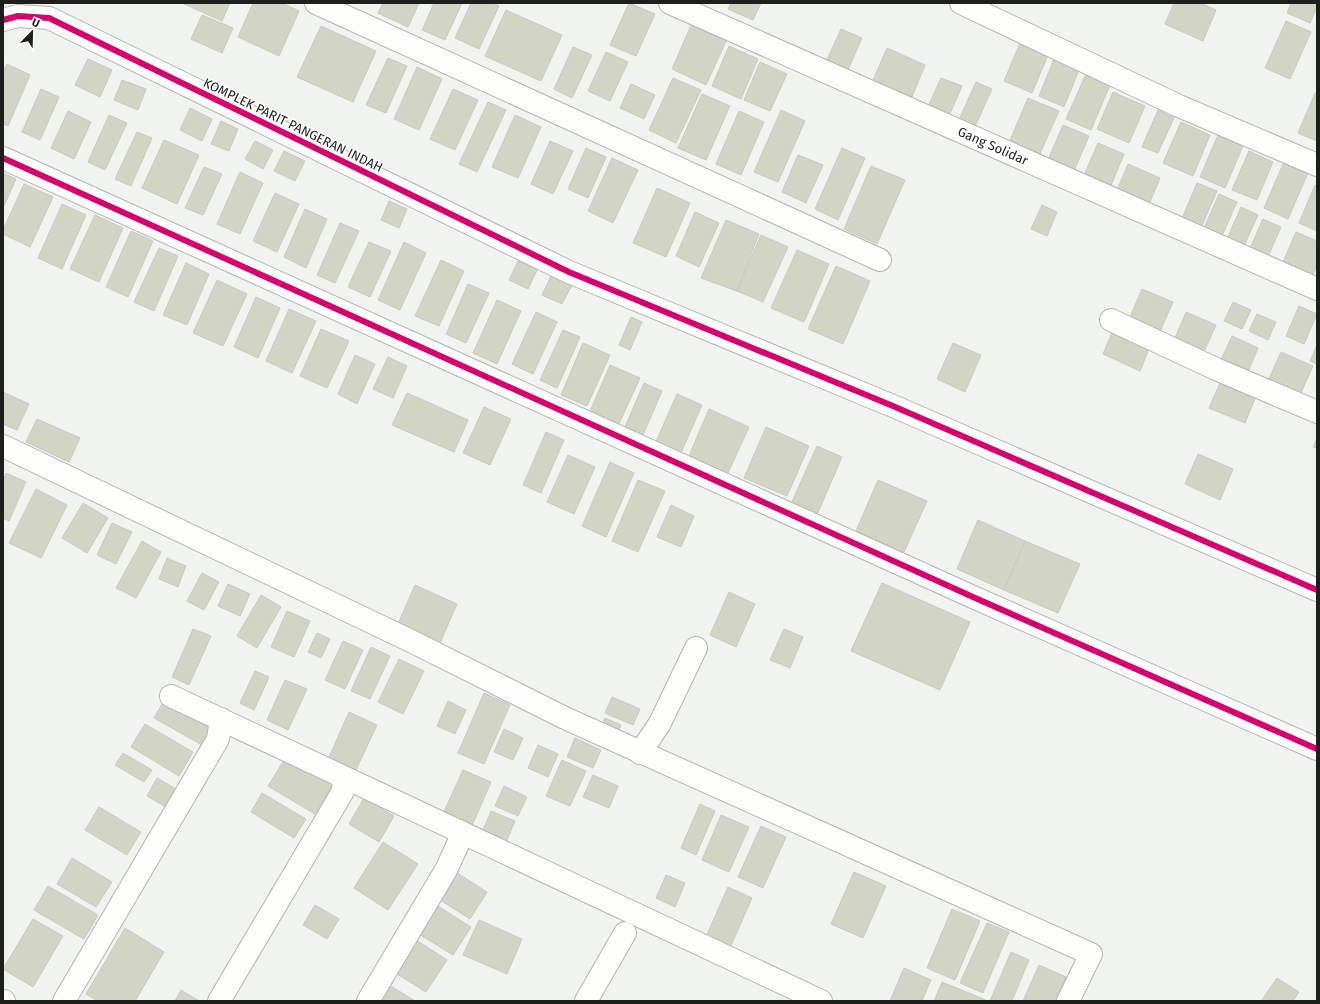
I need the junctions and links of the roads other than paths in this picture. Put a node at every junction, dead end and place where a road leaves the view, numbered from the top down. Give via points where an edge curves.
1 (316, 3) edge
2 (670, 3) edge
3 (961, 3) edge
4 (3, 20) edge
5 (3, 158) edge
6 (1317, 165) edge
7 (880, 260) dead end
8 (1317, 289) edge
9 (1111, 320) dead end
10 (1317, 412) edge
11 (3, 446) edge
12 (1317, 590) edge
13 (696, 648) dead end
14 (171, 696) dead end
15 (221, 720) junction
16 (1317, 749) edge
17 (640, 753) junction
18 (345, 778) junction
19 (462, 833) junction
20 (625, 933) dead end
21 (64, 1001) edge
22 (219, 1001) edge
23 (368, 1001) edge
24 (586, 1001) edge
25 (821, 1001) edge
26 (1068, 1001) edge

1 - 7 street
2 - 8 street, Gang Solidar
3 - 6 street via 1179,106
4 - 12 street, KOMPLEK PARIT PANGERAN INDAH via 18,16 49,18 569,272 893,406
5 - 16 street via 973,597
9 - 10 street
11 - 17 street
13 - 17 street via 660,723
14 - 15 street
15 - 18 street
15 - 21 street via 218,739
17 - 26 street via 1090,954
18 - 19 street
18 - 22 street via 342,794
19 - 23 street via 446,870
19 - 25 street
20 - 24 street

